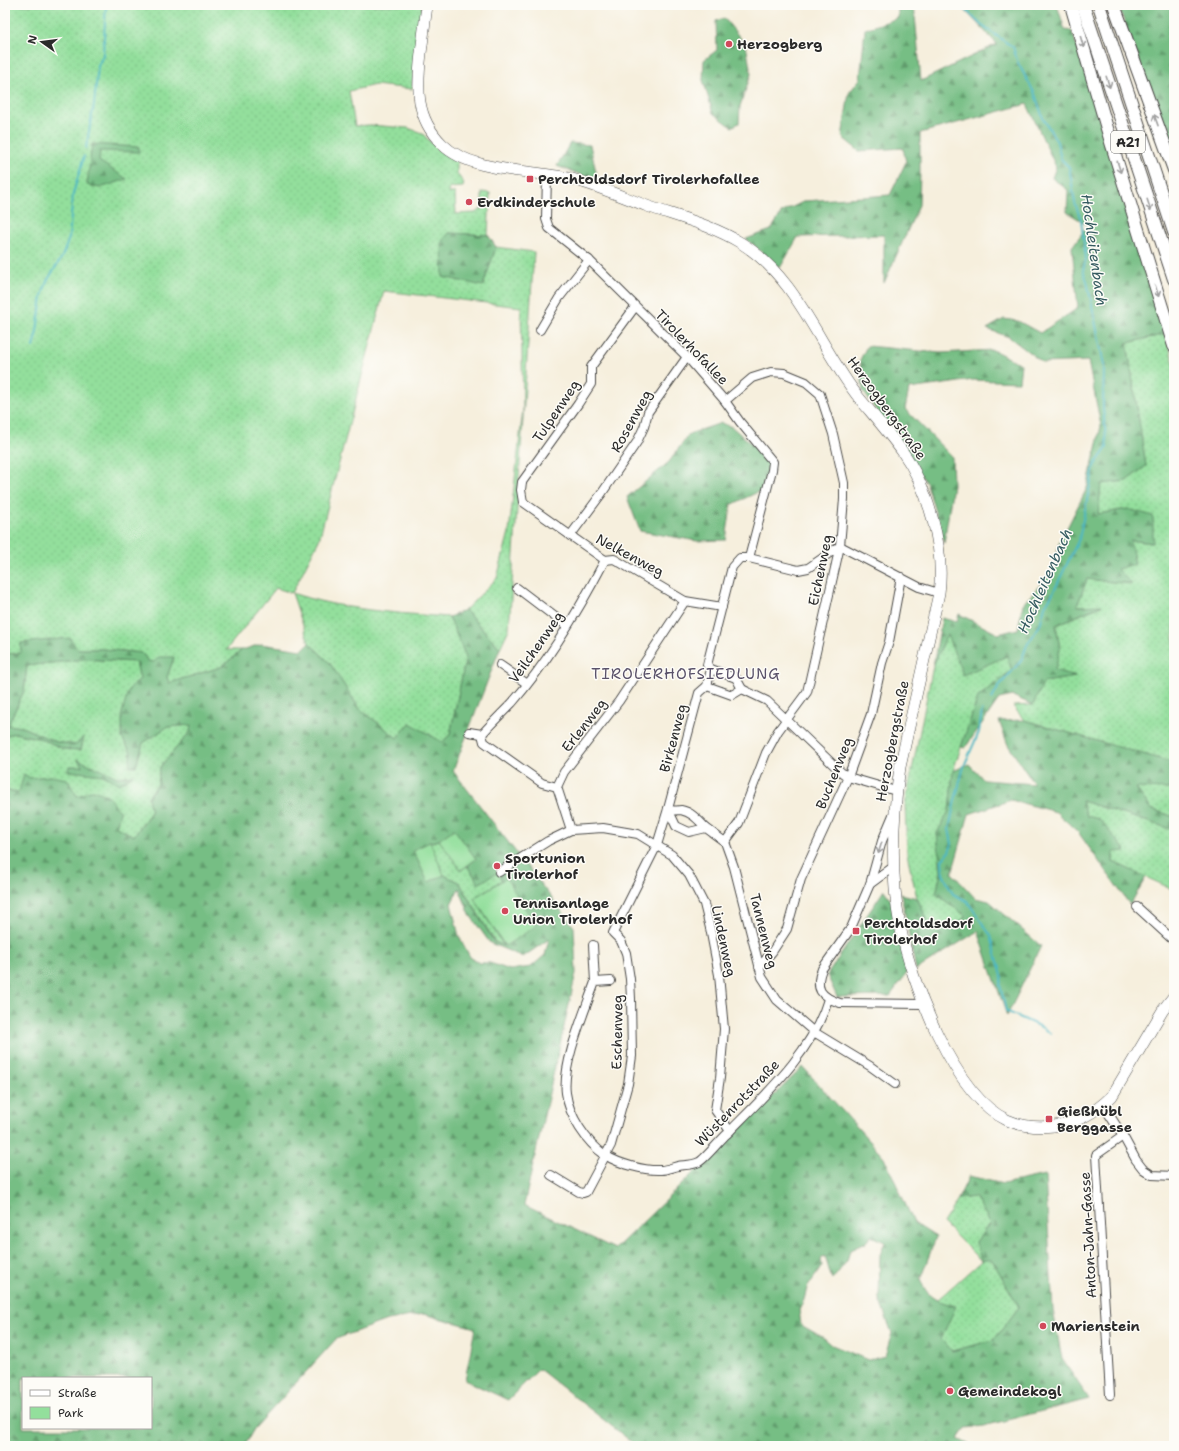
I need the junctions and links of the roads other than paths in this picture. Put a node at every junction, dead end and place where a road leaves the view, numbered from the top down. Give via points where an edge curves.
1 (427, 5) edge
2 (1071, 5) edge
3 (1083, 5) edge
4 (1099, 5) edge
5 (1114, 5) edge
6 (1174, 170) edge
7 (547, 175) junction
8 (1174, 232) edge
9 (589, 260) junction
10 (1174, 280) edge
11 (635, 307) junction
12 (540, 330) dead end
13 (1174, 346) edge
14 (687, 357) junction
15 (725, 401) junction
16 (521, 490) joint
17 (570, 536) junction
18 (840, 546) junction
19 (749, 558) junction
20 (605, 560) junction
21 (901, 577) junction
22 (517, 588) dead end
23 (939, 593) junction
24 (685, 601) junction
25 (722, 607) junction
26 (567, 626) junction
27 (500, 665) dead end
28 (711, 670) junction
29 (526, 683) junction
30 (706, 686) junction
31 (742, 689) junction
32 (787, 720) junction
33 (469, 732) dead end
34 (483, 738) junction
35 (848, 777) junction
36 (557, 787) junction
37 (896, 791) junction
38 (668, 809) junction
39 (894, 814) junction
40 (706, 828) junction
41 (571, 830) junction
42 (725, 842) junction
43 (657, 845) junction
44 (894, 867) junction
45 (500, 872) dead end
46 (870, 884) junction
47 (1137, 907) dead end
48 (613, 933) joint
49 (1174, 941) edge
50 (593, 946) dead end
51 (759, 967) junction
52 (611, 981) dead end
53 (594, 982) junction
54 (1174, 996) edge
55 (828, 999) junction
56 (924, 1004) junction
57 (814, 1032) junction
58 (894, 1084) dead end
59 (1103, 1105) junction
60 (730, 1131) junction
61 (1123, 1136) junction
62 (606, 1156) junction
63 (551, 1175) dead end
64 (1174, 1176) edge
65 (1110, 1395) dead end

1 - 7 main road, Herzogbergstraße via 418,91 424,118 432,131 443,145 469,160
2 -> 13 highway
3 -> 10 highway, A21
4 - 8 highway, A21
6 -> 5 highway
7 - 9 street, Tirolerhofallee via 547,224
7 - 23 main road, Herzogbergstraße via 576,180 717,230 742,244 775,270 798,300 845,380 902,451 914,470 938,542 941,571
9 - 11 street, Tirolerhofallee
9 - 12 street via 559,298
11 - 14 street, Tirolerhofallee
11 - 16 street, Tulpenweg via 591,367 591,384 522,482
14 - 15 street, Tirolerhofallee
14 - 17 street, Rosenweg via 648,412 637,442
15 - 18 street, Eichenweg via 752,378 770,372 784,373 806,382 820,394 833,434 844,483
15 - 19 street, Tirolerhofallee via 773,462
16 - 17 street, Nelkenweg via 526,505
17 - 20 street, Nelkenweg
18 - 19 street via 808,568 798,570
18 - 21 street
18 - 32 street, Eichenweg via 807,692
19 - 25 street, Birkenweg via 740,558 732,567
20 - 24 street, Nelkenweg via 614,558
20 - 26 street, Veilchenweg
21 - 23 street via 919,587
21 - 35 street, Buchenweg via 889,642 871,714
22 - 26 street
23 - 37 main road, Herzogbergstraße
24 - 25 street, Nelkenweg
24 - 36 street, Erlenweg via 619,701 564,772
25 - 28 street, Birkenweg via 707,665
26 - 29 street, Veilchenweg
27 - 29 street
28 - 30 street, Birkenweg
28 - 31 street via 736,678
29 - 34 street, Veilchenweg
30 - 31 street via 732,695
30 - 38 street, Birkenweg via 699,693
31 - 32 street via 767,701
32 - 35 street
32 - 42 street, Eichenweg via 766,752 739,823
33 - 34 street
34 - 36 street via 542,783
35 - 37 street
35 - 51 street, Buchenweg via 801,879 787,930
36 - 41 street
37 - 39 main road, Herzogbergstraße
38 - 40 street via 673,812 681,810 696,817
38 - 40 street via 676,826 689,832
38 - 43 street, Birkenweg
39 - 44 main road, Herzogbergstraße
39 -> 46 street via 882,841
40 - 42 street
41 - 43 street, Lindenweg via 603,828 638,834
41 - 45 street, Lindenweg via 548,841
42 - 51 street, Tannenweg
43 - 48 street, Birkenweg
43 - 60 street, Lindenweg via 672,855 689,875 704,904 718,975 724,1029 715,1110
44 - 46 street
44 - 56 main road, Herzogbergstraße via 897,907 906,952
46 - 55 street via 851,928 822,969 819,983
47 - 49 street
48 - 62 street, Eschenweg via 621,941 626,953 632,1006 632,1056 628,1084
50 - 53 street, Wüstenrotstraße
51 - 57 street, Tannenweg via 762,977 777,1000
52 - 53 street
53 - 62 street, Wüstenrotstraße via 570,1055 566,1072 566,1092 580,1128
54 - 59 main road, Herzogbergstraße via 1163,1010 1120,1084
55 - 56 street via 840,1003
55 - 57 street, Wüstenrotstraße
56 - 59 main road, Herzogbergstraße via 936,1032 969,1088 1006,1120 1038,1128 1083,1118
57 - 58 street, Tannenweg via 870,1066
57 - 60 street, Wüstenrotstraße via 789,1068
59 - 61 street
60 - 62 street, Wüstenrotstraße via 699,1162 661,1170 631,1166
61 - 64 street via 1136,1160 1148,1173 1155,1176
61 - 65 street, Anton-Jahn-Gasse via 1096,1155
62 - 63 street, Eschenweg via 586,1192 579,1192

